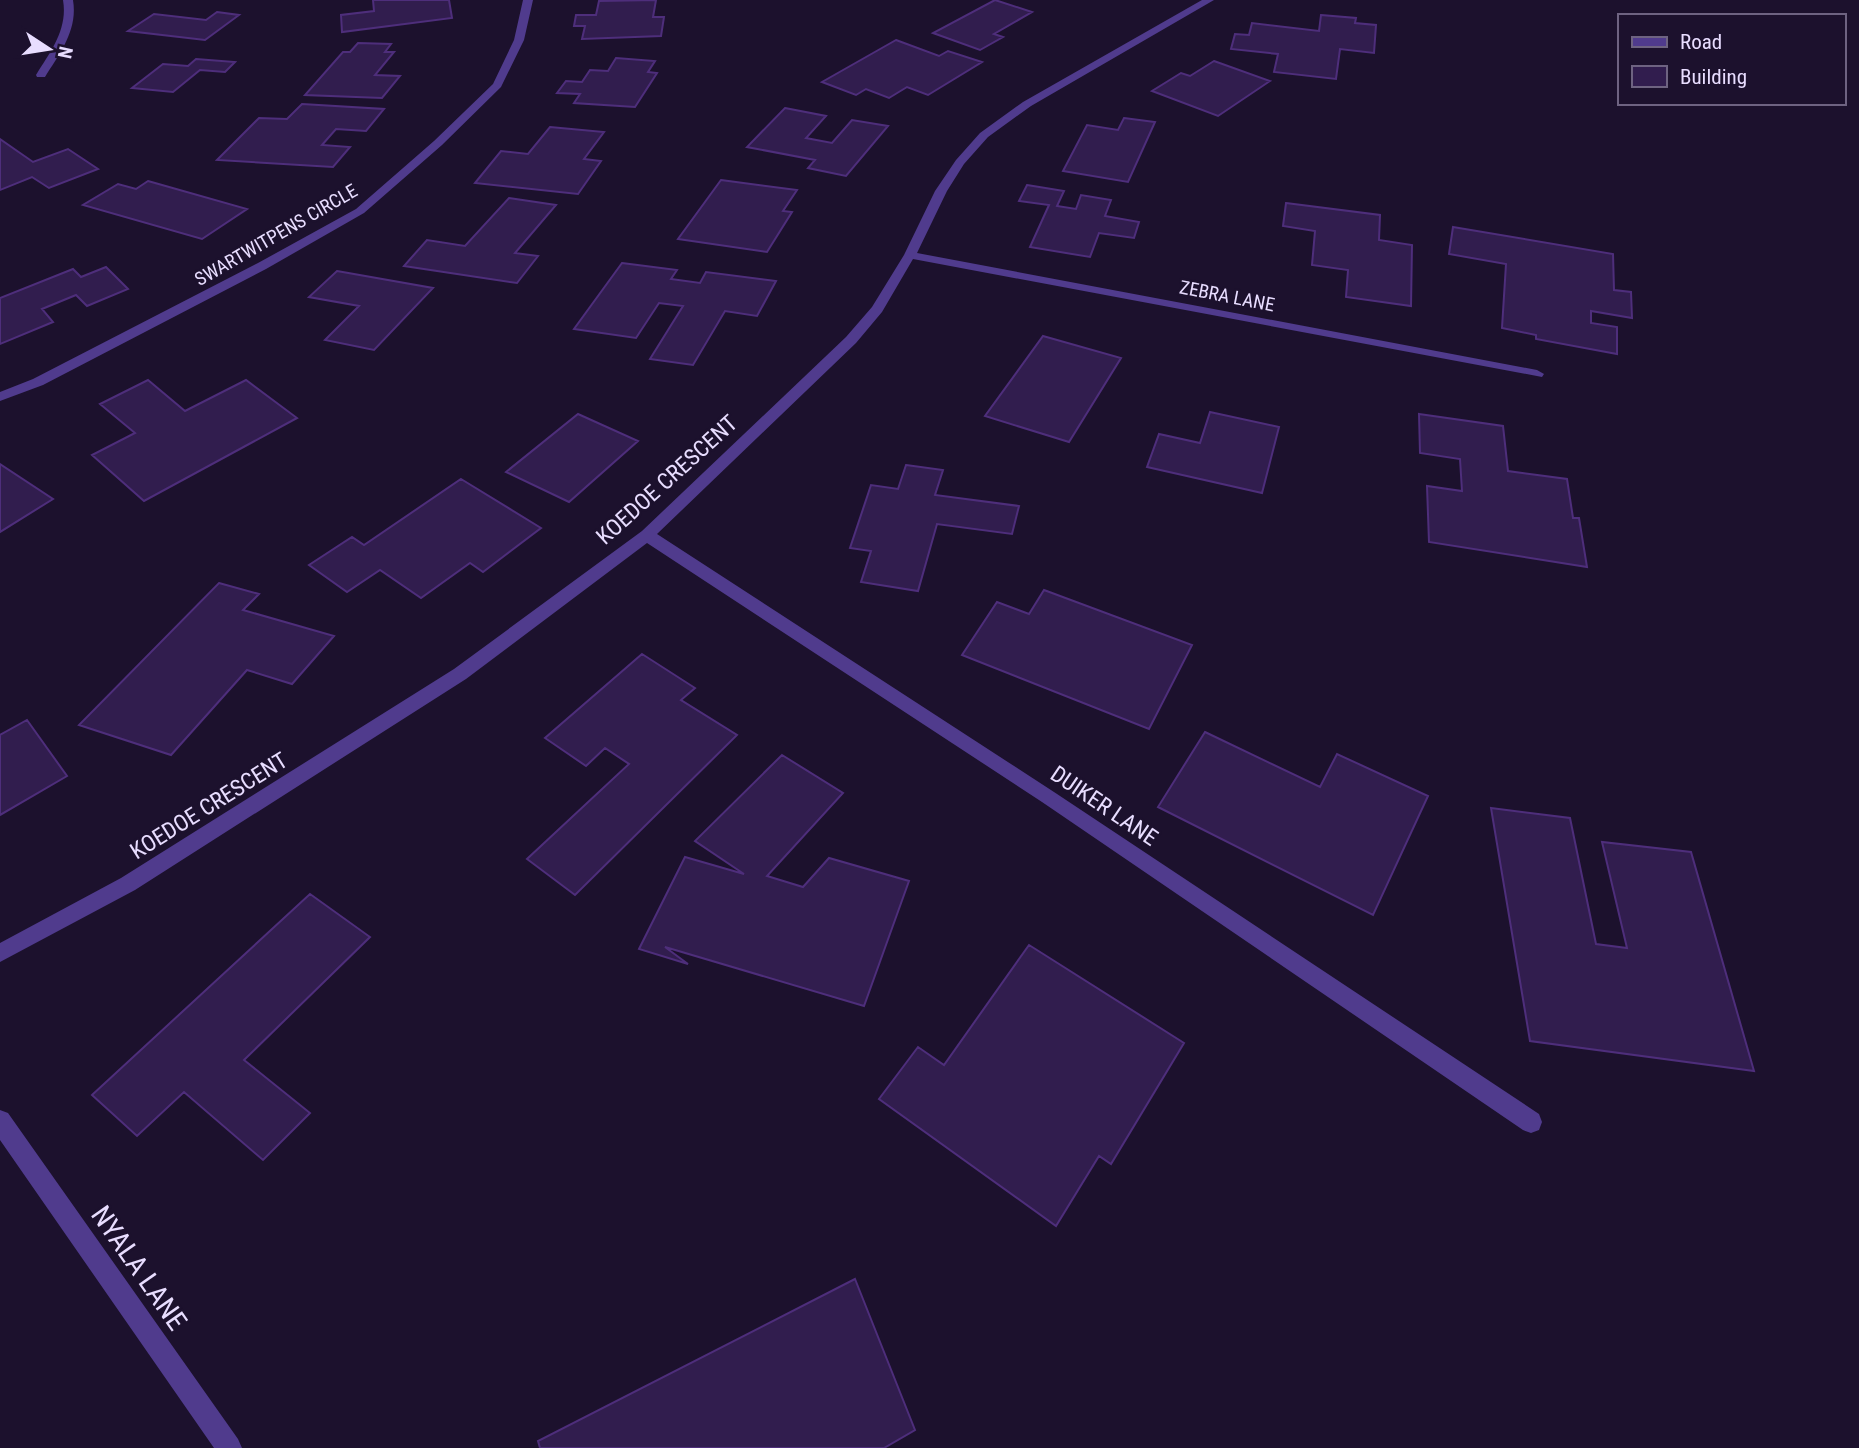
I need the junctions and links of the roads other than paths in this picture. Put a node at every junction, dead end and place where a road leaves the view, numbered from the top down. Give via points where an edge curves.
1 (68, 0) edge
2 (528, 0) edge
3 (1209, 0) edge
4 (41, 75) dead end
5 (910, 255) junction
6 (1537, 374) dead end
7 (0, 397) edge
8 (647, 535) junction
9 (0, 953) edge
10 (0, 1121) edge
11 (1531, 1122) dead end
12 (229, 1448) edge

1 - 4 street via 71,11 66,32
2 - 7 street, SWARTWITPENS CIRCLE via 519,40 497,85 360,211 38,382
3 - 5 street, KOEDOE CRESCENT via 1027,104 984,135 940,191
5 - 6 street, ZEBRA LANE
5 - 8 street, KOEDOE CRESCENT via 877,309 851,340
8 - 9 street, KOEDOE CRESCENT via 460,674 128,884
8 - 11 street, DUIKER LANE via 1048,797
10 - 12 street, NYALA LANE

